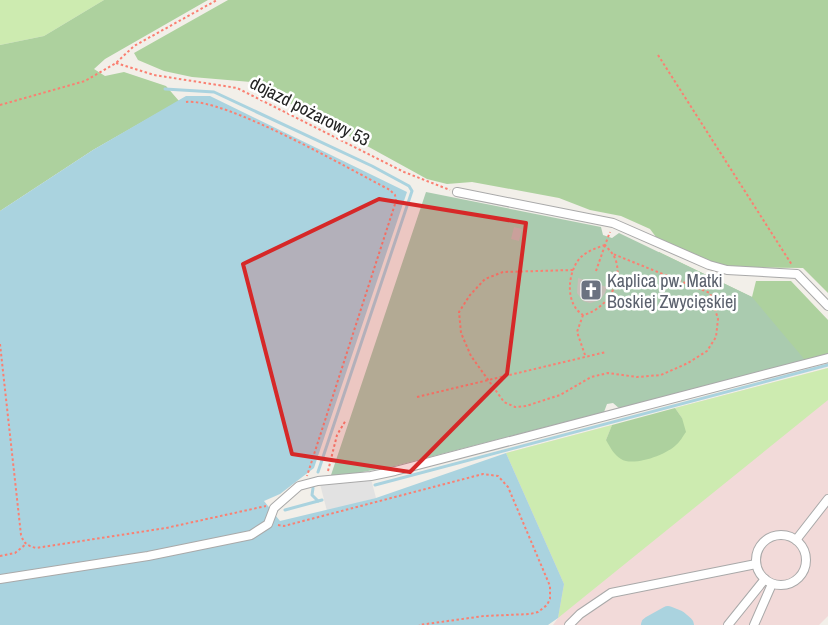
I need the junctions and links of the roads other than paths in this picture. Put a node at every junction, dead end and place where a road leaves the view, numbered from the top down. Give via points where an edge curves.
1 (457, 192) road end
2 (828, 306) edge
3 (828, 358) edge
4 (828, 499) edge
5 (796, 540) junction
6 (756, 564) junction
7 (0, 579) edge
8 (769, 582) junction
9 (569, 625) edge
10 (728, 625) edge
11 (754, 625) edge

1 - 2 street via 612,223 709,266 796,274 802,276
3 - 7 street via 395,471 305,483 278,503 268,524 251,535
4 - 5 street
5 - 6 street via 783,534 767,538 757,551
5 - 8 street via 804,548 806,556 803,572 791,583
6 - 8 street
6 - 9 street via 610,593
8 - 10 street
8 - 11 street

